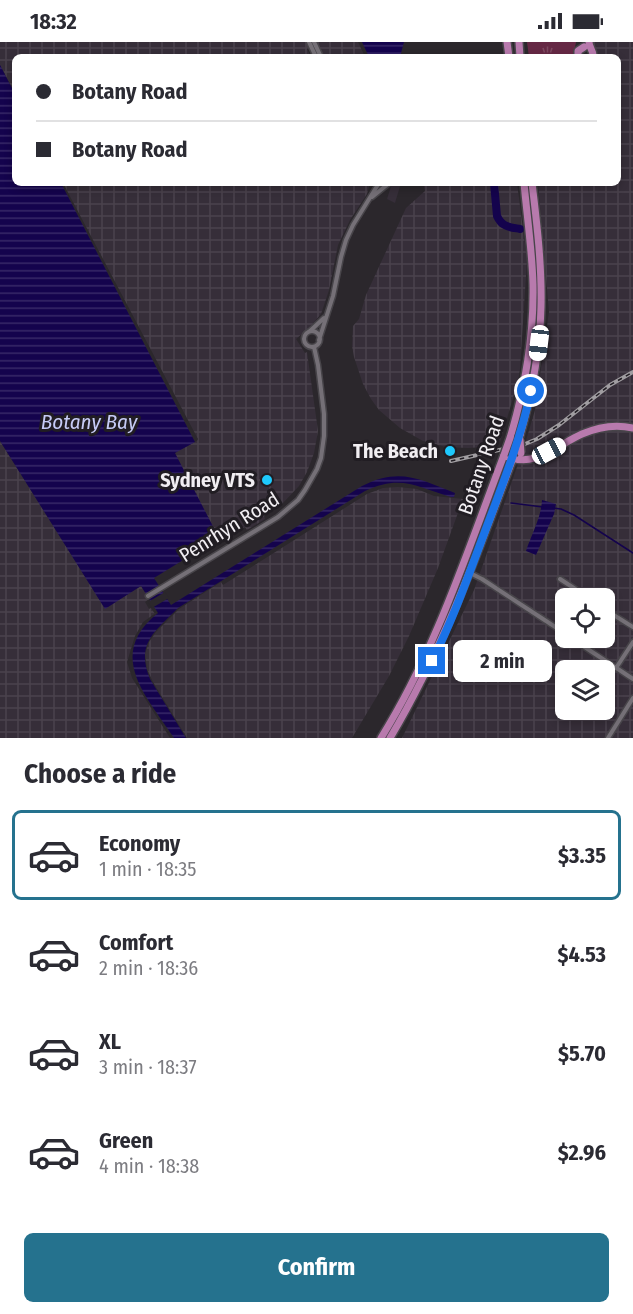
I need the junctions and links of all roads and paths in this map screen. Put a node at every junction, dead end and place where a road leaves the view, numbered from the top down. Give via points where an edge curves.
1 (378, 186) edge
2 (385, 186) edge
3 (521, 186) edge
4 (532, 186) edge
5 (369, 200) junction
6 (327, 315) junction
7 (310, 332) junction
8 (319, 340) junction
9 (314, 347) junction
10 (633, 428) edge
11 (520, 435) junction
12 (549, 451) junction
13 (508, 457) junction
14 (461, 570) junction
15 (470, 573) junction
16 (560, 579) dead end
17 (574, 588) edge
18 (148, 596) dead end
19 (615, 616) edge
20 (555, 627) edge
21 (633, 627) edge
22 (633, 642) edge
23 (586, 648) edge
24 (616, 668) junction
25 (633, 679) edge
26 (633, 698) edge
27 (381, 738) edge
28 (390, 738) edge
29 (608, 738) edge

1 - 5 street
2 - 5 street
3 - 13 main road, Botany Road, bridge via 532,260 531,338
4 - 11 main road, Botany Road via 541,317 534,375
5 - 6 street via 353,225 341,257
6 - 7 street
6 - 8 street
7 - 8 street via 317,334
7 - 9 street, Penrhyn Road via 304,341
8 - 9 street
9 - 18 street, Penrhyn Road via 324,436 321,458 305,490 278,517
10 - 12 main road via 596,429
11 - 12 main road, bridge via 525,456
11 - 13 main road, Botany Road, bridge
12 - 13 main road via 530,460
13 - 14 main road, Botany Road
13 - 15 main road, Botany Road
14 - 15 street
14 - 27 main road, Botany Road via 430,646
15 - 20 street
15 - 28 main road, Botany Road via 436,653
16 - 17 street
19 - 21 street
22 - 24 street
23 - 24 street
24 - 25 street
26 - 29 street

